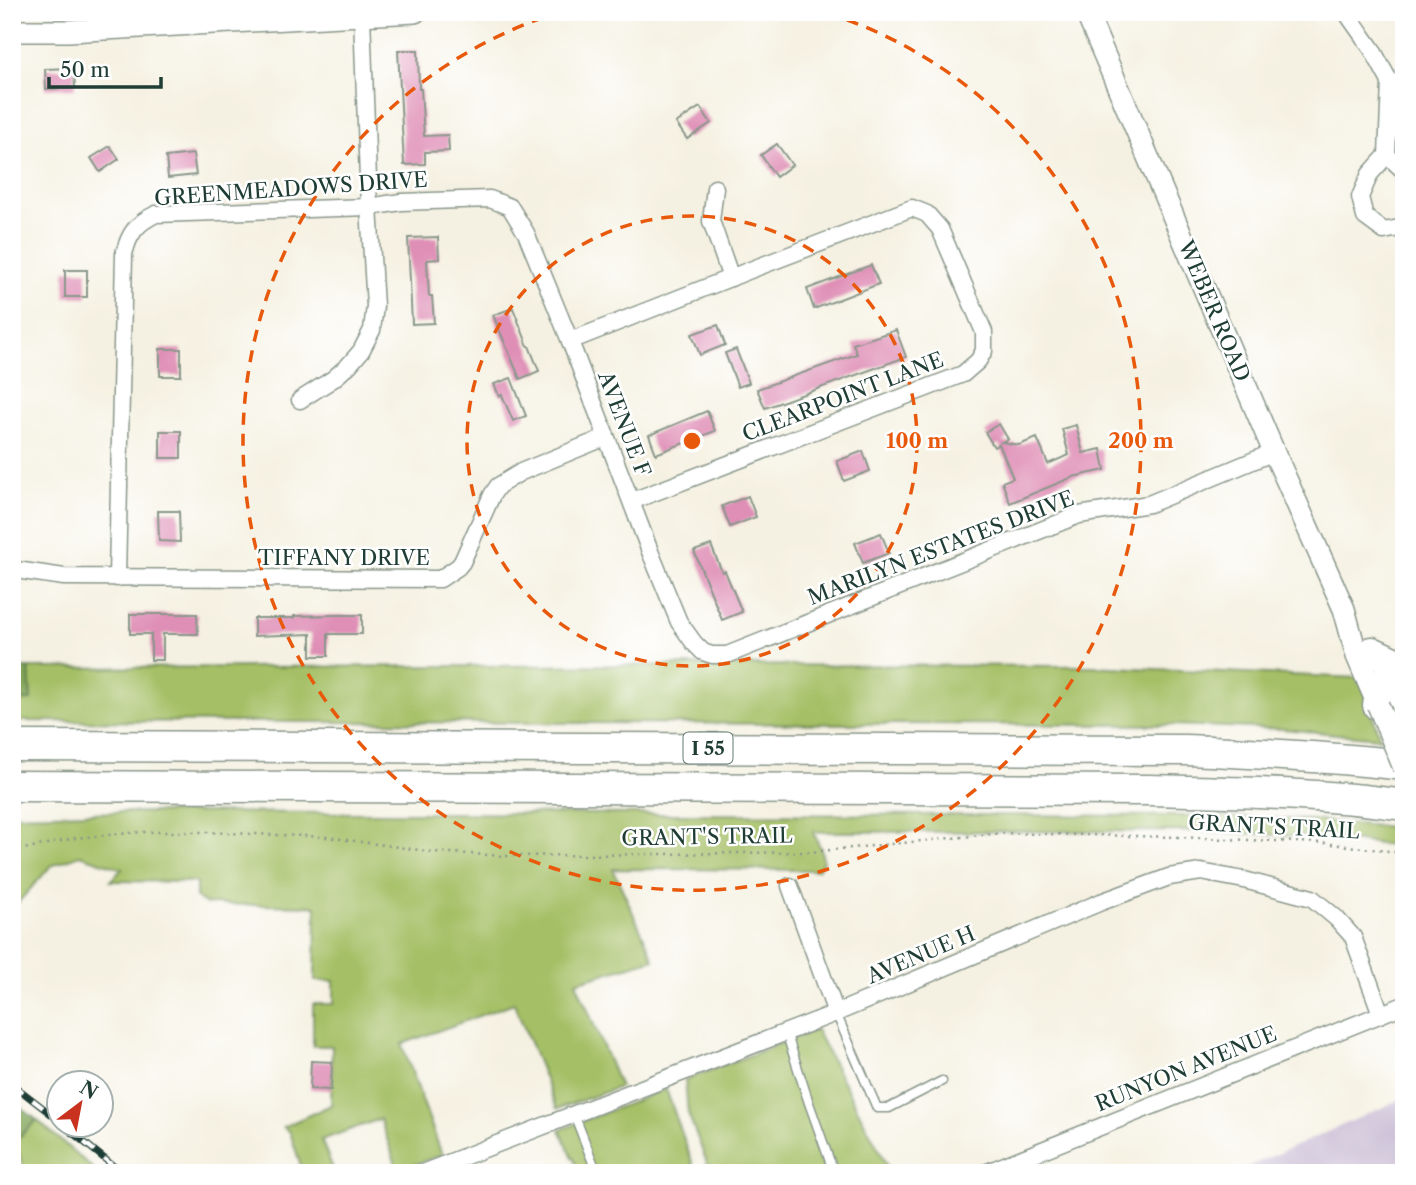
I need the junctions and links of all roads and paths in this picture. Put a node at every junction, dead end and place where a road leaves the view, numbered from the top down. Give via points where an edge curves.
1 (415, 12) edge
2 (1086, 12) edge
3 (1346, 12) edge
4 (301, 15) edge
5 (362, 15) junction
6 (12, 31) edge
7 (1387, 155) junction
8 (1404, 171) edge
9 (715, 188) dead end
10 (369, 207) junction
11 (510, 207) joint
12 (1404, 227) edge
13 (731, 278) junction
14 (570, 341) junction
15 (300, 400) dead end
16 (607, 438) junction
17 (1274, 452) junction
18 (632, 501) junction
19 (16, 570) dead end
20 (117, 578) junction
21 (1344, 609) junction
22 (704, 652) joint
23 (1372, 652) joint
24 (1396, 695) edge
25 (12, 746) edge
26 (1404, 767) edge
27 (12, 786) edge
28 (1404, 805) edge
29 (12, 849) edge
30 (1404, 853) edge
31 (790, 886) dead end
32 (1404, 1005) edge
33 (836, 1013) junction
34 (1381, 1014) junction
35 (786, 1032) junction
36 (942, 1081) dead end
37 (574, 1114) junction
38 (422, 1173) edge
39 (597, 1173) edge
40 (834, 1173) edge
41 (985, 1173) edge

1 - 5 street
2 - 17 street, WEBER ROAD
3 - 7 street via 1390,82
4 - 5 street
4 - 6 street
5 - 10 street
7 - 8 street
7 - 12 street via 1370,174 1360,197 1364,217 1384,231
9 - 13 street via 711,221
10 - 11 street, GREENMEADOWS DRIVE via 490,199
10 - 15 street via 375,306 372,330 349,365
10 - 20 street, GREENMEADOWS DRIVE via 156,214 131,232 124,254
11 - 14 street, AVENUE F via 526,233
13 - 14 street
13 - 18 street, CLEARPOINT LANE via 912,208 927,214 940,229 984,332 984,351 963,374
14 - 16 street, AVENUE F
16 - 18 street, AVENUE F
16 - 20 street, TIFFANY DRIVE via 498,486 458,567 440,579
17 - 21 street, WEBER ROAD
17 - 22 street, MARILYN ESTATES DRIVE via 1149,504 1079,515 727,655
18 - 22 street, AVENUE F via 679,622
19 - 20 street, TIFFANY DRIVE via 64,578
21 - 23 street, WEBER ROAD
21 - 24 street, WEBER ROAD via 1357,656
23 - 24 highway
24 - 26 street, WEBER ROAD, bridge
25 - 26 highway, I 55 via 1186,750 1350,759
27 - 28 highway, I 55 via 1149,790
29 - 30 path, GRANT'S TRAIL via 141,832 206,832 327,837 433,852 506,856 771,853 1002,833 1323,844
31 - 33 street
32 - 34 street, RUNYON AVENUE
33 - 34 street, AVENUE H via 1139,887 1201,873 1312,898 1353,937
33 - 35 street, AVENUE H
33 - 36 lane via 877,1108 888,1108
34 - 41 street, RUNYON AVENUE
35 - 37 street, AVENUE H
35 - 40 lane
37 - 38 street, AVENUE H
37 - 39 lane

